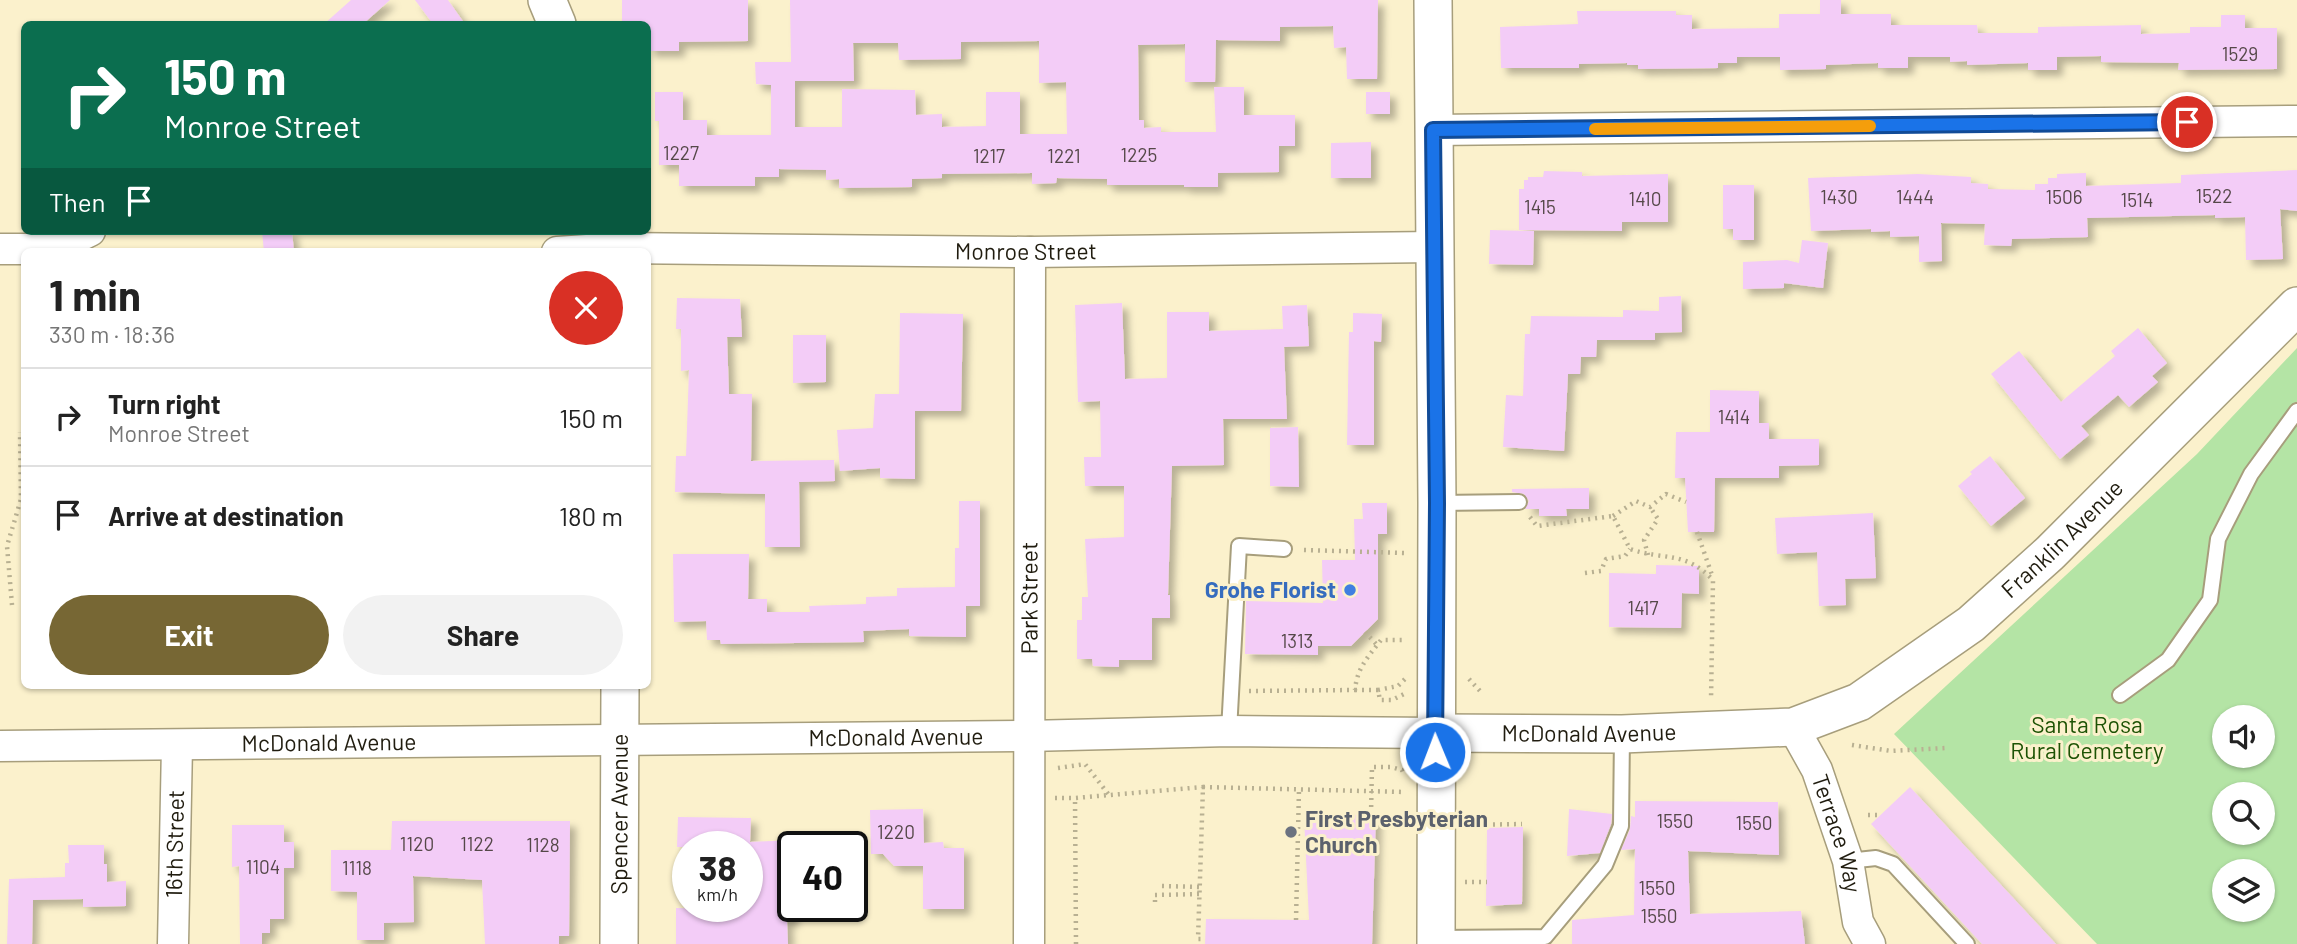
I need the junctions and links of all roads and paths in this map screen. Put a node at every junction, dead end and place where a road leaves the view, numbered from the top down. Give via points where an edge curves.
1 (547, 0) edge
2 (1433, 0) edge
3 (556, 21) edge
4 (2297, 121) edge
5 (1433, 130) junction
6 (81, 235) edge
7 (616, 244) edge
8 (1434, 247) junction
9 (53, 248) edge
10 (586, 248) edge
11 (0, 249) edge
12 (21, 249) edge
13 (1030, 252) junction
14 (2297, 306) edge
15 (2297, 411) edge
16 (20, 432) dead end
17 (1520, 502) joint
18 (1686, 502) dead end
19 (1437, 503) junction
20 (1650, 507) junction
21 (1613, 516) junction
22 (1697, 532) dead end
23 (1284, 549) joint
24 (1630, 549) junction
25 (1648, 555) junction
26 (1405, 565) dead end
27 (1585, 573) dead end
28 (1713, 580) junction
29 (12, 605) dead end
30 (1406, 629) dead end
31 (1365, 632) dead end
32 (1377, 645) junction
33 (1405, 666) dead end
34 (1468, 675) dead end
35 (1405, 679) junction
36 (620, 689) edge
37 (1355, 690) junction
38 (1378, 690) junction
39 (1230, 691) junction
40 (1480, 691) dead end
41 (2120, 695) dead end
42 (1793, 727) junction
43 (1711, 730) junction
44 (1228, 732) junction
45 (1435, 733) junction
46 (1622, 734) junction
47 (1028, 736) junction
48 (621, 740) junction
49 (177, 745) junction
50 (1852, 745) dead end
51 (0, 746) edge
52 (1945, 748) dead end
53 (1402, 770) dead end
54 (1053, 778) dead end
55 (1203, 787) junction
56 (1053, 788) dead end
57 (1299, 789) junction
58 (1372, 791) junction
59 (1109, 795) junction
60 (1075, 798) junction
61 (1404, 805) dead end
62 (1371, 814) dead end
63 (1868, 815) dead end
64 (1881, 815) dead end
65 (1522, 824) dead end
66 (1464, 825) dead end
67 (1848, 861) junction
68 (1464, 882) dead end
69 (1487, 882) dead end
70 (1162, 886) dead end
71 (1200, 887) junction
72 (1200, 894) junction
73 (1155, 902) dead end
74 (1296, 920) dead end
75 (1205, 939) dead end
76 (1436, 941) edge
77 (173, 944) edge
78 (619, 944) edge
79 (1029, 944) edge
80 (1076, 944) edge
81 (1870, 944) edge
82 (1967, 944) edge

1 - 3 street
2 - 5 street
4 - 5 street
5 - 8 street
6 - 9 street
7 - 10 street, Monroe Street
7 - 13 street, Monroe Street
8 - 13 street, Monroe Street
8 - 19 street
11 - 12 street
13 - 47 street, Park Street
14 - 42 street, Franklin Avenue via 2050,553 1971,624 1859,702
15 - 41 lane via 2251,474 2218,539 2210,600 2168,660
16 - 29 path via 21,499 7,546
17 - 19 lane
17 - 21 path via 1537,526
18 - 20 path via 1666,494
19 - 45 street
20 - 21 path via 1636,501
20 - 25 path via 1658,519 1644,540
21 - 24 path
22 - 28 path
23 - 26 path via 1405,552
23 - 39 lane via 1239,545
24 - 25 path
24 - 27 path via 1625,555 1606,559 1601,571
25 - 28 path via 1675,556 1699,565
28 - 43 path
30 - 32 path via 1406,641 1381,640
31 - 32 path
32 - 37 path via 1356,676
33 - 35 path
34 - 40 path
35 - 38 path via 1398,686
35 - 38 path via 1404,694 1392,700 1380,700
36 - 48 street, Spencer Avenue
37 - 38 path
37 - 39 path
39 - 44 lane
42 - 43 street, McDonald Avenue
42 - 67 street, Terrace Way via 1817,770
43 - 46 street, McDonald Avenue
44 - 45 street, McDonald Avenue
44 - 47 street, McDonald Avenue
45 - 46 street, McDonald Avenue
45 - 76 street
46 - 76 lane via 1621,826 1605,865 1545,937
47 - 48 street, McDonald Avenue
47 - 79 street, Park Street
48 - 49 street, McDonald Avenue
48 - 78 street, Spencer Avenue
49 - 51 street, McDonald Avenue
49 - 77 street, 16th Street
50 - 52 path via 1891,751
53 - 58 path via 1373,767
54 - 59 path via 1057,768 1085,764
55 - 57 path
55 - 59 path
55 - 71 path
56 - 60 path via 1053,799
57 - 58 path
57 - 74 path
58 - 61 path via 1404,792
58 - 62 path
59 - 60 path
60 - 80 path
63 - 64 path
65 - 66 path
67 - 81 street, Terrace Way via 1858,922
67 - 82 lane via 1876,858 1893,863
68 - 69 path
70 - 71 path
71 - 72 path
72 - 73 path via 1155,895
72 - 75 path via 1198,939

